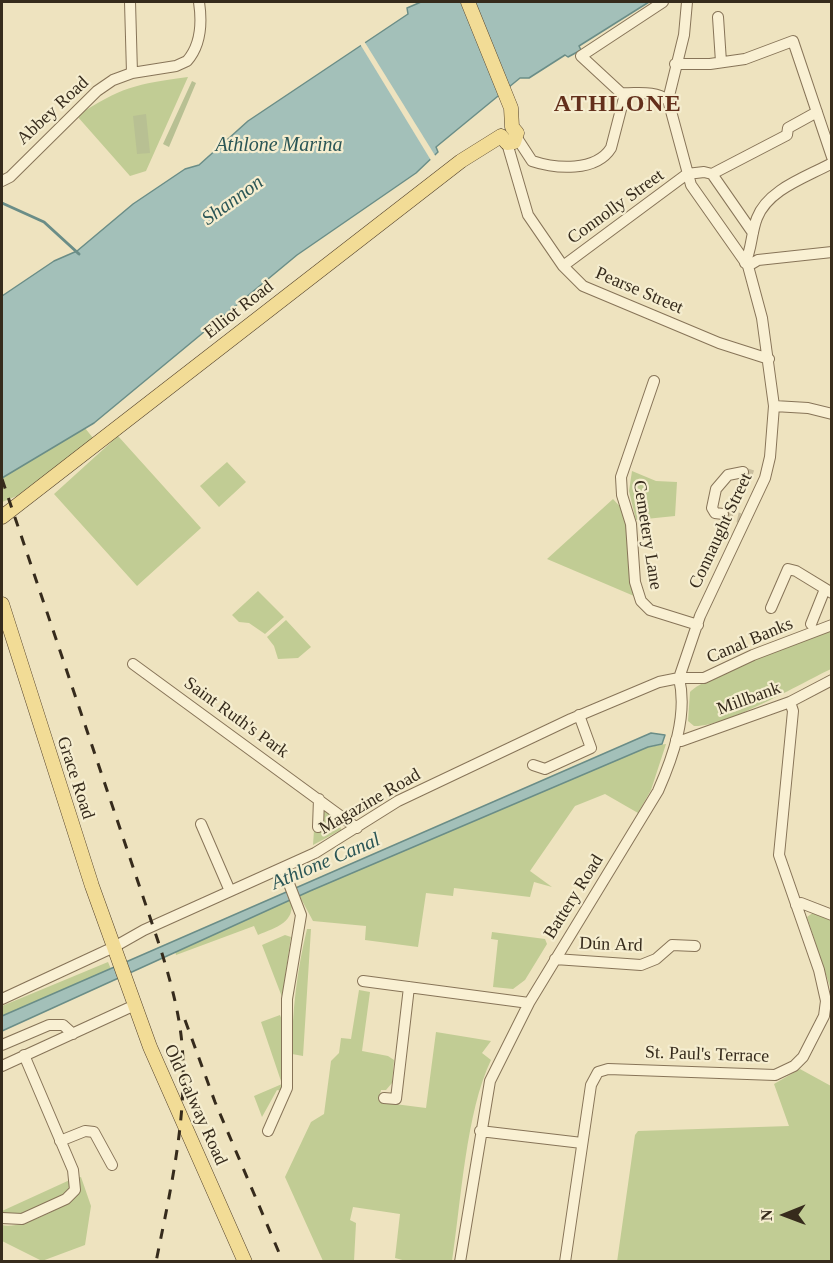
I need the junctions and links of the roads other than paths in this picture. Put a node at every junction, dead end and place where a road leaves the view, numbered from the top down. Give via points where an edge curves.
1 (130, 2) edge
2 (199, 2) edge
3 (205, 2) edge
4 (468, 2) edge
5 (663, 2) edge
6 (687, 2) edge
7 (201, 13) junction
8 (718, 18) dead end
9 (720, 62) junction
10 (675, 64) junction
11 (132, 73) junction
12 (625, 94) junction
13 (668, 100) junction
14 (818, 112) junction
15 (509, 136) junction
16 (831, 156) edge
17 (831, 163) edge
18 (687, 174) junction
19 (712, 174) junction
20 (2, 181) edge
21 (753, 233) junction
22 (831, 252) edge
23 (747, 265) junction
24 (564, 266) junction
25 (769, 359) junction
26 (654, 381) dead end
27 (774, 406) junction
28 (831, 414) edge
29 (743, 472) dead end
30 (723, 514) dead end
31 (2, 517) edge
32 (828, 592) edge
33 (2, 604) edge
34 (771, 608) dead end
35 (811, 624) dead end
36 (698, 625) junction
37 (831, 625) edge
38 (133, 664) dead end
39 (679, 678) junction
40 (831, 680) edge
41 (790, 702) junction
42 (579, 715) junction
43 (676, 738) junction
44 (533, 765) dead end
45 (319, 799) junction
46 (201, 824) dead end
47 (318, 827) dead end
48 (357, 828) junction
49 (283, 868) junction
50 (230, 891) junction
51 (796, 905) junction
52 (831, 915) edge
53 (695, 946) dead end
54 (114, 947) junction
55 (555, 959) junction
56 (118, 961) joint
57 (363, 981) dead end
58 (409, 987) junction
59 (2, 999) edge
60 (529, 1003) junction
61 (135, 1005) junction
62 (831, 1007) edge
63 (824, 1016) junction
64 (74, 1034) junction
65 (2, 1045) edge
66 (24, 1055) junction
67 (2, 1066) edge
68 (384, 1098) dead end
69 (268, 1131) dead end
70 (480, 1131) junction
71 (60, 1141) junction
72 (582, 1143) junction
73 (112, 1165) dead end
74 (2, 1218) edge
75 (245, 1262) edge
76 (460, 1262) edge
77 (565, 1262) edge

1 - 11 street
2 - 7 street, Abbey Road
3 - 7 street, Abbey Road
4 - 15 main road via 512,108
5 - 12 street via 581,56
6 - 10 street via 686,27
7 - 11 street, Abbey Road via 197,46 187,61
8 - 9 street
9 - 10 street
9 - 14 street via 745,59 793,41
10 - 13 street
11 - 20 street, Abbey Road via 98,91
12 - 13 street via 661,95
12 - 15 street via 611,148 583,167 532,161
13 - 18 street
14 - 16 street
14 - 19 street via 797,122 787,135
15 - 24 street, Pearse Street via 526,211
15 - 31 main road, Elliot Road via 461,161
17 - 21 street via 771,199 759,214
18 - 19 street
18 - 23 street
18 - 24 street, Connolly Street
19 - 21 street
21 - 23 street
22 - 23 street via 758,260
23 - 25 street, Connaught Street
24 - 25 street, Pearse Street via 591,291
25 - 27 street, Connaught Street
26 - 36 street, Cemetery Lane via 621,477 631,524 634,582 641,601 650,610
27 - 28 street
27 - 36 street, Connaught Street via 770,457
29 - 30 street via 728,475 716,489 712,508
32 - 34 street via 788,569
32 - 35 street, Canal Banks
33 - 54 main road, Grace Road
36 - 39 street, Connaught Street
37 - 39 street, Canal Banks via 704,678
38 - 45 street, Saint Ruth's Park
39 - 42 street, Magazine Road via 659,682
39 - 43 street, Battery Road via 683,693
40 - 41 street, Millbank
41 - 43 street, Millbank via 681,741
41 - 51 street, St. Paul's Terrace via 793,711 779,855
42 - 44 street via 591,748 545,769
42 - 48 street, Magazine Road via 398,801
43 - 55 street, Battery Road via 670,763 650,807
45 - 47 street
45 - 48 street, Saint Ruth's Park
46 - 50 street
48 - 49 street, Magazine Road
49 - 50 street, Magazine Road
49 - 69 street via 301,915 288,986 286,1091
50 - 54 street, Magazine Road
51 - 52 street via 801,903
51 - 63 street, St. Paul's Terrace via 824,987
53 - 55 street, Dún Ard via 672,945 651,963 641,965
54 - 56 main road, Grace Road
54 - 59 street, Magazine Road
55 - 60 street, Battery Road
56 - 61 main road, Old Galway Road
57 - 58 street
58 - 60 street
58 - 68 street via 396,1099
60 - 70 street, Battery Road via 490,1081
61 - 64 street
61 - 75 main road, Old Galway Road via 169,1096
62 - 63 street
63 - 72 street, St. Paul's Terrace via 800,1062 775,1075 600,1071 591,1085
64 - 65 street via 63,1025 49,1025
64 - 66 street
66 - 67 street
66 - 71 street
70 - 72 street
70 - 76 street, Battery Road
71 - 73 street via 85,1131 94,1132
71 - 74 street via 74,1176 74,1192 22,1220
72 - 77 street

